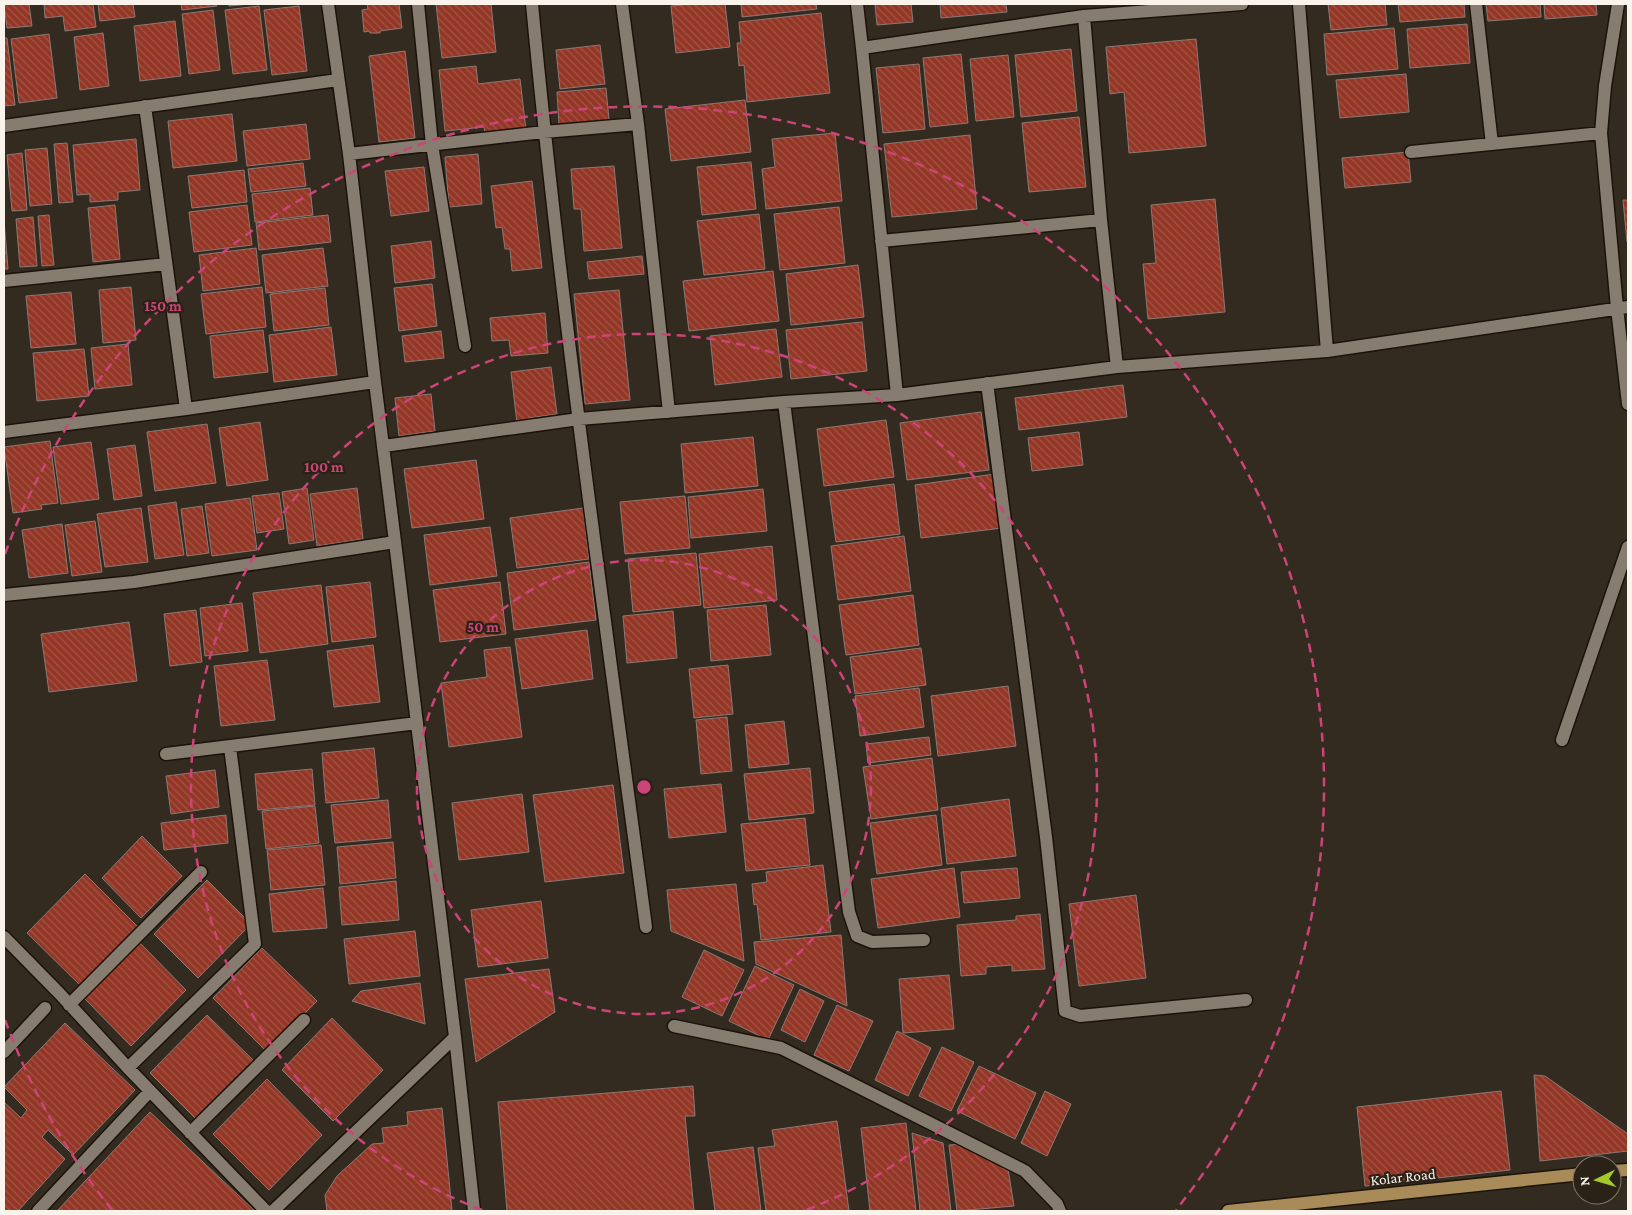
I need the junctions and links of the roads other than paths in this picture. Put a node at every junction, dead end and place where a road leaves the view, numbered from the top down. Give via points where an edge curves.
1 (328, 4) edge
2 (418, 4) edge
3 (532, 4) edge
4 (622, 4) edge
5 (857, 4) edge
6 (1242, 4) edge
7 (1299, 4) edge
8 (1476, 4) edge
9 (1618, 4) edge
10 (1084, 16) junction
11 (862, 48) junction
12 (338, 80) junction
13 (145, 106) junction
14 (638, 124) junction
15 (4, 126) edge
16 (544, 132) junction
17 (1601, 133) junction
18 (432, 144) junction
19 (1492, 144) junction
20 (1412, 152) dead end
21 (349, 154) junction
22 (1101, 220) junction
23 (881, 241) junction
24 (166, 264) junction
25 (4, 281) edge
26 (1623, 308) edge
27 (464, 346) dead end
28 (1327, 351) junction
29 (1116, 367) junction
30 (374, 382) junction
31 (987, 383) junction
32 (897, 395) junction
33 (784, 402) junction
34 (1628, 404) edge
35 (186, 409) junction
36 (669, 412) junction
37 (579, 419) junction
38 (4, 432) edge
39 (384, 446) junction
40 (396, 542) junction
41 (1628, 547) edge
42 (4, 595) edge
43 (417, 723) junction
44 (1562, 740) dead end
45 (230, 747) junction
46 (166, 754) dead end
47 (201, 872) dead end
48 (646, 927) dead end
49 (4, 937) edge
50 (924, 940) dead end
51 (1246, 1000) dead end
52 (69, 1006) junction
53 (45, 1008) dead end
54 (304, 1020) dead end
55 (674, 1026) dead end
56 (455, 1037) junction
57 (4, 1052) edge
58 (128, 1068) junction
59 (150, 1092) junction
60 (190, 1133) junction
61 (1572, 1175) edge
62 (38, 1211) edge
63 (266, 1211) edge
64 (273, 1211) edge
65 (474, 1211) edge
66 (1060, 1211) edge
67 (1228, 1211) edge

1 - 12 street
2 - 18 street
3 - 16 street
4 - 14 street
5 - 11 street
6 - 10 street
7 - 28 street
8 - 19 street
9 - 17 street
10 - 11 street
10 - 22 street
11 - 23 street
12 - 13 street
12 - 21 street
13 - 15 street
13 - 24 street
14 - 16 street
14 - 36 street
16 - 18 street
16 - 37 street
17 - 19 street
17 - 26 street
18 - 21 street
18 - 27 street
19 - 20 street
21 - 30 street
22 - 23 street
22 - 29 street
23 - 32 street
24 - 25 street
24 - 35 street
26 - 28 street
26 - 34 street
28 - 29 street
29 - 31 street
30 - 35 street
30 - 39 street
31 - 32 street
31 - 51 street via 1046,837 1064,1011 1080,1016
32 - 33 street
33 - 36 street
33 - 50 street via 849,912 857,936 872,942
35 - 38 street
36 - 37 street
37 - 39 street
37 - 48 street
39 - 40 street
40 - 42 street via 134,582
40 - 43 street
41 - 44 street
43 - 45 street
43 - 56 street
45 - 46 street
45 - 58 street via 255,944
47 - 52 street
49 - 52 street
52 - 58 street
53 - 57 street
54 - 60 street
55 - 66 street via 781,1048 1025,1171
56 - 64 street
56 - 65 street
58 - 59 street
59 - 60 street
59 - 62 street
60 - 63 street
61 - 67 main road, Kolar Road

